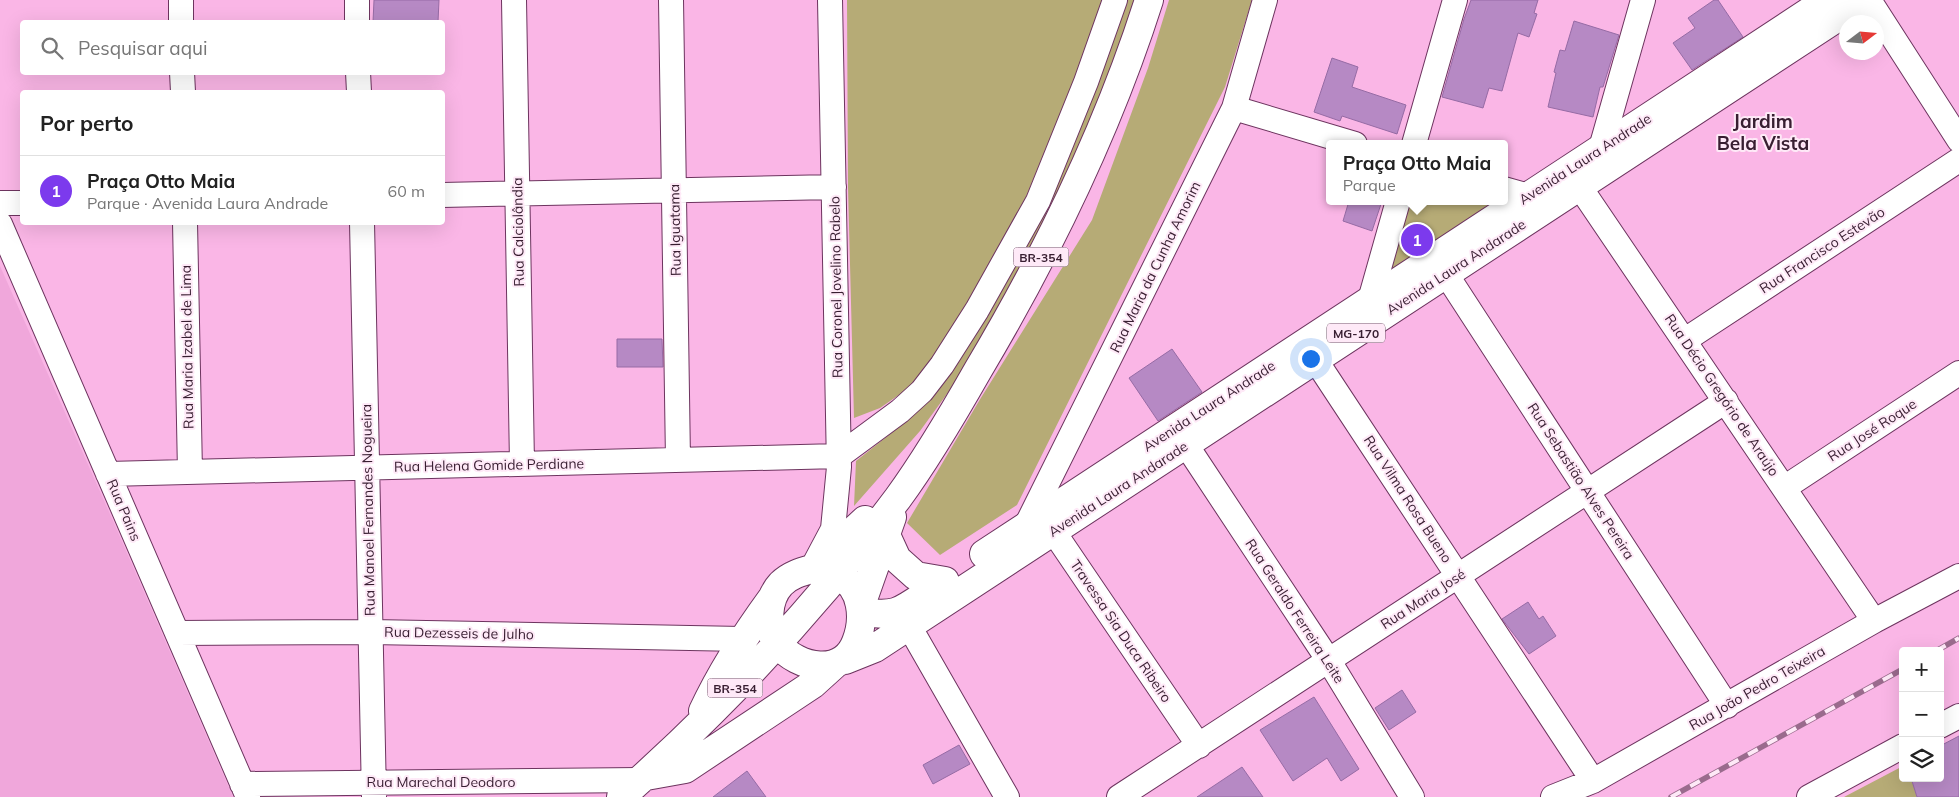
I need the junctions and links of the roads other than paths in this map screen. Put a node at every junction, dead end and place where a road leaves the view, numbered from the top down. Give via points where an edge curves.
1 (181, 0) edge
2 (357, 0) edge
3 (514, 0) edge
4 (671, 0) edge
5 (830, 0) edge
6 (1116, 0) edge
7 (1149, 0) edge
8 (1265, 0) edge
9 (1455, 0) edge
10 (1643, 0) edge
11 (1827, 0) edge
12 (1864, 0) edge
13 (1869, 0) edge
14 (181, 20) edge
15 (357, 20) edge
16 (182, 75) edge
17 (358, 75) edge
18 (183, 90) edge
19 (359, 90) edge
20 (1234, 108) junction
21 (1342, 140) edge
22 (1415, 140) edge
23 (1959, 140) edge
24 (1607, 157) junction
25 (1959, 160) edge
26 (1574, 178) junction
27 (834, 187) junction
28 (674, 190) junction
29 (1517, 192) edge
30 (517, 193) junction
31 (445, 195) edge
32 (20, 203) edge
33 (0, 204) edge
34 (1397, 205) edge
35 (1503, 205) edge
36 (0, 224) edge
37 (185, 225) edge
38 (362, 225) edge
39 (1440, 266) junction
40 (1370, 300) junction
41 (1685, 340) junction
42 (1310, 351) junction
43 (1959, 373) edge
44 (1726, 401) junction
45 (1181, 436) junction
46 (839, 456) junction
47 (678, 460) junction
48 (522, 464) junction
49 (367, 468) junction
50 (190, 472) junction
51 (108, 474) junction
52 (1784, 488) junction
53 (1588, 492) junction
54 (899, 496) junction
55 (1041, 524) junction
56 (886, 535) junction
57 (812, 569) junction
58 (838, 575) junction
59 (1459, 576) junction
60 (1959, 576) edge
61 (945, 581) junction
62 (772, 598) junction
63 (862, 608) junction
64 (905, 618) junction
65 (1874, 621) junction
66 (371, 632) junction
67 (177, 633) junction
68 (742, 639) junction
69 (778, 643) junction
70 (1329, 661) junction
71 (839, 662) junction
72 (1727, 706) junction
73 (1959, 716) edge
74 (1944, 724) edge
75 (692, 733) junction
76 (1199, 746) junction
77 (1899, 748) edge
78 (1593, 781) junction
79 (636, 784) edge
80 (245, 790) edge
81 (374, 790) edge
82 (1007, 797) edge
83 (1119, 797) edge
84 (1412, 797) edge
85 (1553, 797) edge
86 (1809, 797) edge

1 - 14 street
2 - 15 street
3 - 30 street, Rua Calciolândia
4 - 28 street, Rua Iguatama
5 - 27 street, Rua Coronel Jovelino Rabelo
6 - 46 street via 1038,200 977,310 922,391
7 - 54 main road, BR-354 via 1135,44 1067,206 1004,327 933,448
8 - 20 street, Rua Maria da Cunha Amorim
9 - 22 street
10 - 24 street
11 - 24 main road, Avenida Laura Andrade / MG-170
12 - 24 main road, Avenida Laura Andarade / MG-170
13 - 23 street
16 - 18 street
17 - 19 street
20 - 21 street
20 - 55 street, Rua Maria da Cunha Amorim
24 - 26 main road, Avenida Laura Andarade / MG-170
25 - 41 street, Rua Francisco Estevão
26 - 29 main road, Avenida Laura Andrade / MG-170
26 - 39 main road, Avenida Laura Andarade / MG-170
26 - 41 street, Rua Décio Gregório de Araújo
27 - 28 street
27 - 46 street, Rua Coronel Jovelino Rabelo
28 - 30 street
28 - 47 street, Rua Iguatama
30 - 31 street
30 - 48 street, Rua Calciolândia
32 - 33 street
34 - 40 street
35 - 39 main road, Avenida Laura Andrade / MG-170
36 - 51 street, Rua Pains
37 - 50 street, Rua Maria Izabel de Lima
38 - 49 street, Rua Manoel Fernandes Nogueira
39 - 40 main road, Avenida Laura Andrade / MG-170
39 - 42 main road, Avenida Laura Andarade / MG-170
39 - 53 street, Rua Sebastião Alves Pereira
40 - 42 main road, Avenida Laura Andrade / MG-170
41 - 44 street, Rua Décio Gregório de Araújo
42 - 45 main road, Avenida Laura Andarade / MG-170
42 - 59 street, Rua Vilma Rosa Bueno
43 - 52 street, Rua José Roque
44 - 52 street, Rua Décio Gregório de Araújo
44 - 53 street, Rua Maria José
45 - 55 main road, Avenida Laura Andarade / MG-170
45 - 70 street, Rua Geraldo Ferreira Leite
46 - 47 street, Rua Helena Gomide Perdiane
46 - 57 street, Rua Coronel Jovelino Rabelo via 833,529
47 - 48 street, Rua Helena Gomide Perdiane
48 - 49 street, Rua Helena Gomide Perdiane
49 - 50 street, Rua Helena Gomide Perdiane
49 - 66 street, Rua Manoel Fernandes Nogueira
50 - 51 street, Rua Helena Gomide Perdiane
51 - 67 street, Rua Pains
52 - 65 street, Rua Décio Gregório de Araújo
53 - 59 street, Rua Maria José
53 - 72 street, Rua Sebastião Alves Pereira
54 - 56 main road
54 - 57 main road via 860,523
54 - 58 main road, BR-354
55 - 61 main road, MG-170
55 - 64 main road, Avenida Laura Andarade / MG-170
55 - 76 street, Travessa Sia Duca Ribeiro
56 - 61 main road via 897,559 916,576
56 - 63 main road
57 - 58 main road
57 - 62 main road via 796,574 782,584
58 - 63 main road via 852,588
58 - 69 main road, BR-354
59 - 70 street, Rua Maria José
59 - 78 street, Rua Vilma Rosa Bueno
60 - 65 street, Rua João Pedro Teixeira
61 - 64 main road, MG-170
62 - 68 main road
62 - 69 main road via 769,621
63 - 64 main road, MG-170
63 - 71 main road via 856,644
64 - 71 main road, Avenida Laura Andarade / MG-170 via 875,648
64 - 82 street
65 - 72 street, Rua João Pedro Teixeira
66 - 67 street, Rua Dezesseis de Julho
66 - 68 street, Rua Dezesseis de Julho
66 - 81 street, Rua Manoel Fernandes Nogueira
67 - 80 street, Rua Pains
68 - 75 main road
69 - 71 main road via 792,657 813,666
69 - 75 main road, BR-354
70 - 76 street, Rua Maria José
70 - 84 street, Rua Geraldo Ferreira Leite
71 - 79 main road via 813,684 685,769
72 - 78 street, Rua João Pedro Teixeira
73 - 74 street
75 - 79 main road, BR-354
76 - 83 street, Rua Maria José
77 - 86 street
78 - 85 street, Rua João Pedro Teixeira
79 - 81 street, Rua Marechal Deodoro
80 - 81 street, Rua Marechal Deodoro

